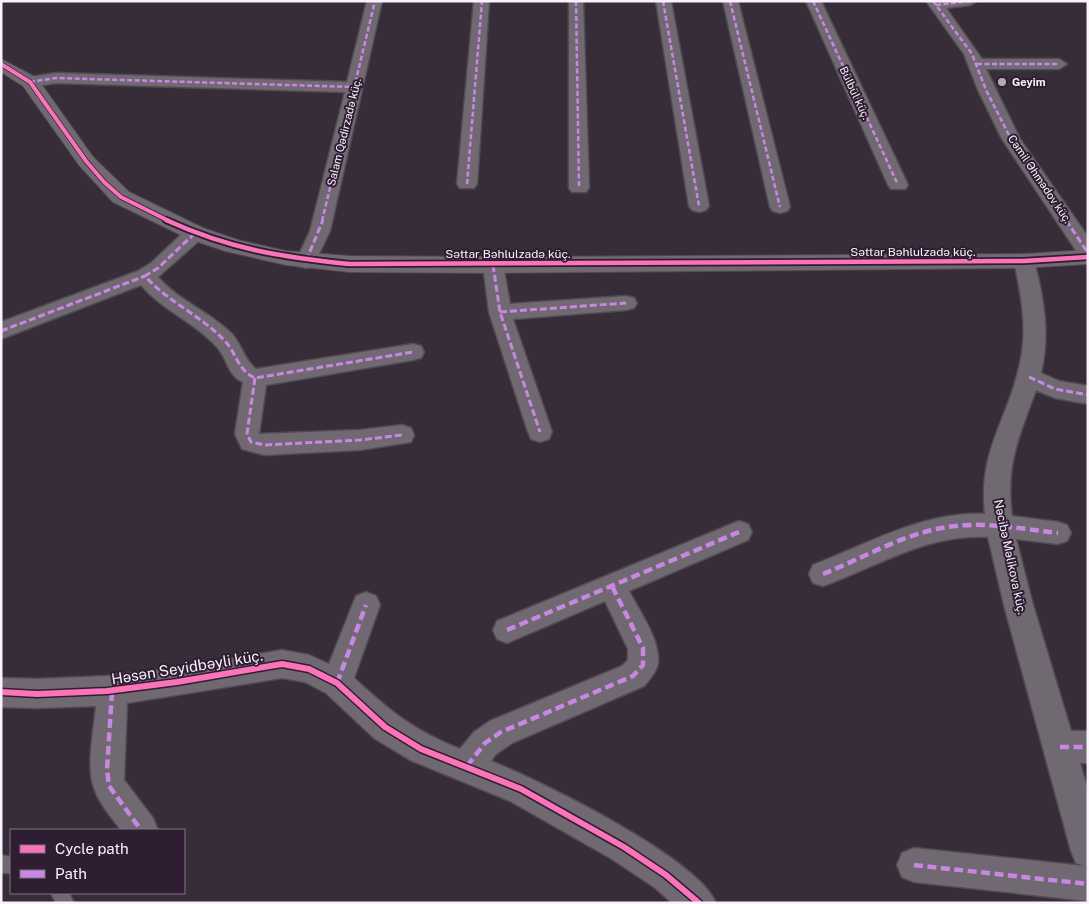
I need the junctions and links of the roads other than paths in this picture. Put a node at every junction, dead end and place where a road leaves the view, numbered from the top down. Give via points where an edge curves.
1 (375, 1) edge
2 (482, 1) edge
3 (576, 1) edge
4 (663, 1) edge
5 (730, 1) edge
6 (813, 1) edge
7 (970, 1) edge
8 (934, 3) edge
9 (1, 64) edge
10 (977, 64) junction
11 (1059, 64) dead end
12 (30, 82) junction
13 (355, 87) junction
14 (467, 184) dead end
15 (898, 185) dead end
16 (579, 188) dead end
17 (699, 206) dead end
18 (780, 207) dead end
19 (195, 233) junction
20 (1088, 255) edge
21 (306, 261) junction
22 (1024, 261) junction
23 (493, 265) junction
24 (145, 276) junction
25 (626, 303) dead end
26 (500, 312) junction
27 (1, 331) edge
28 (413, 352) dead end
29 (1028, 377) junction
30 (255, 378) junction
31 (1088, 395) edge
32 (540, 432) dead end
33 (402, 435) dead end
34 (1002, 526) junction
35 (739, 532) dead end
36 (1058, 533) dead end
37 (823, 574) dead end
38 (612, 586) junction
39 (366, 605) dead end
40 (507, 630) dead end
41 (337, 683) junction
42 (1, 692) edge
43 (112, 692) junction
44 (1074, 747) edge
45 (467, 766) junction
46 (140, 829) edge
47 (1088, 851) edge
48 (914, 865) dead end
49 (1088, 884) edge
50 (699, 903) edge

1 - 13 street, Salam Qədirzadə küç.
2 - 14 street
3 - 16 street
4 - 17 street
5 - 18 street
6 - 15 street, Bülbül küç.
7 - 8 street
8 - 10 street, Cəmil Əhmədov küç.
9 - 12 street, Səttar Bəhlulzadə küç.
10 - 11 street
10 - 20 street, Cəmil Əhmədov küç. via 986,90 1011,138
12 - 13 street via 56,78
12 - 19 street, Səttar Bəhlulzadə küç. via 104,182 121,197
13 - 21 street, Salam Qədirzadə küç. via 320,231
19 - 21 street, Səttar Bəhlulzadə küç. via 233,246
19 - 24 street
20 - 22 street, Səttar Bəhlulzadə küç.
21 - 23 street, Səttar Bəhlulzadə küç.
22 - 23 street, Səttar Bəhlulzadə küç.
22 - 29 street, Nəcibə Məlikova küç. via 1034,298 1036,324
23 - 26 street
24 - 27 street
24 - 30 street via 162,295 222,338 232,348 245,375
25 - 26 street
26 - 32 street
28 - 30 street
29 - 31 street via 1055,389
29 - 34 street, Nəcibə Məlikova küç. via 996,475
30 - 33 street via 247,434 251,442 264,445
34 - 36 street
34 - 37 street via 955,526 933,530
34 - 44 street, Nəcibə Məlikova küç. via 1015,592
35 - 38 street
38 - 40 street
38 - 45 street via 644,648 643,665 633,676 501,732 485,743
39 - 41 street
41 - 43 street, Həsən Seyidbəyli küç. via 309,669 282,664
41 - 45 street, Həsən Seyidbəyli küç. via 385,727 421,749
42 - 43 street, Həsən Seyidbəyli küç. via 40,696
43 - 46 street via 107,769 109,786
44 - 47 street, Nəcibə Məlikova küç.
45 - 50 street, Həsən Seyidbəyli küç. via 521,789 624,847 666,875
48 - 49 street

